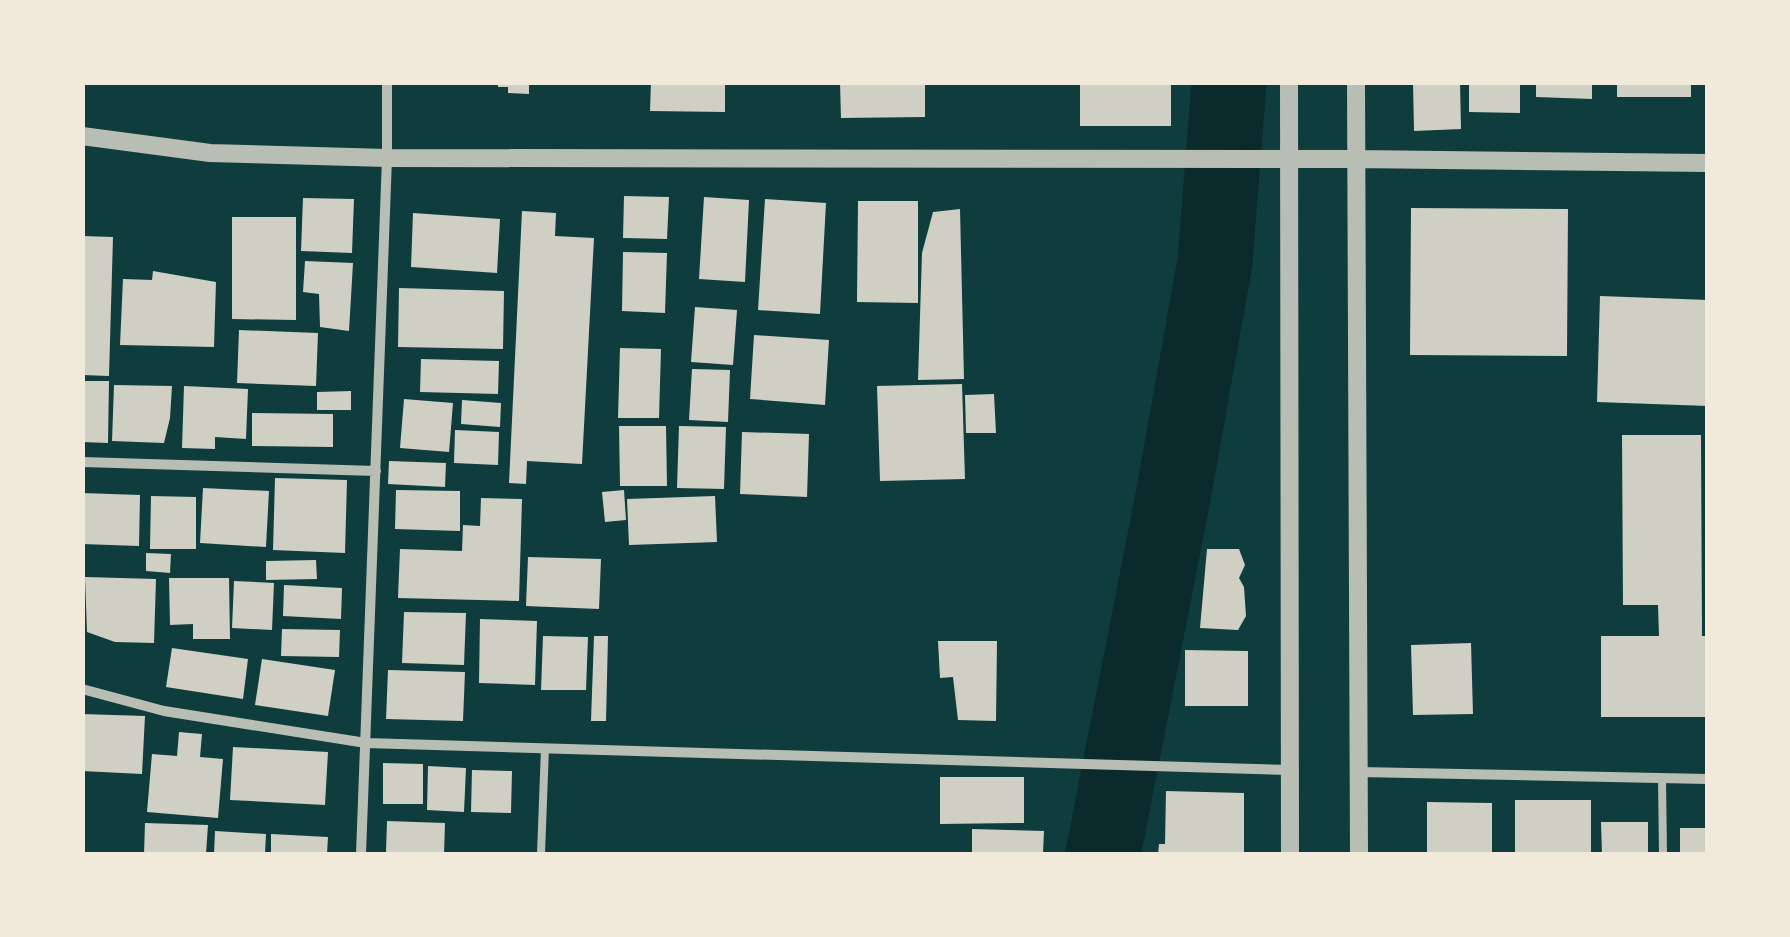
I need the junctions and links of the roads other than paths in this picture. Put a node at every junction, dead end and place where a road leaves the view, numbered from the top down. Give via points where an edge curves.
1 (387, 82) edge
2 (1288, 82) edge
3 (1356, 82) edge
4 (82, 136) edge
5 (387, 158) junction
6 (1356, 159) junction
7 (1288, 160) junction
8 (1708, 163) edge
9 (82, 462) edge
10 (376, 471) junction
11 (82, 688) edge
12 (366, 744) junction
13 (544, 748) junction
14 (1290, 770) junction
15 (1359, 772) junction
16 (1662, 778) junction
17 (1708, 779) edge
18 (360, 854) edge
19 (541, 854) edge
20 (1290, 854) edge
21 (1359, 854) edge
22 (1663, 854) edge

1 - 5 street
2 - 7 street
3 - 6 street
4 - 5 street via 210,153
5 - 7 street
5 - 10 street
6 - 7 street
6 - 8 street
6 - 15 street
7 - 14 street
9 - 10 street
10 - 12 street
11 - 12 street via 164,710
12 - 13 street
12 - 18 street
13 - 14 street
13 - 19 lane
14 - 20 street
15 - 16 street
15 - 21 street
16 - 17 street
16 - 22 lane

